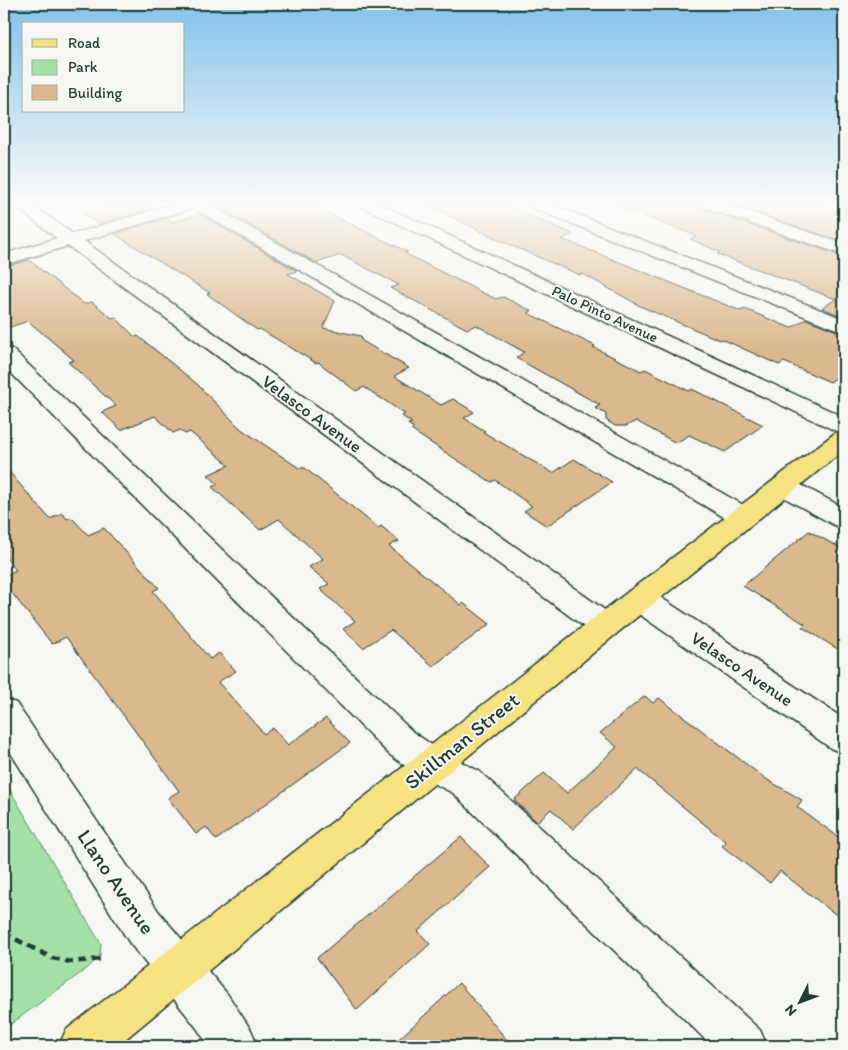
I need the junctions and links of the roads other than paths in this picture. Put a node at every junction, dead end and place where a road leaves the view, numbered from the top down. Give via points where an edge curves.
1 (31, 252) edge
2 (88, 252) edge
3 (280, 252) edge
4 (471, 252) edge
5 (657, 252) edge
6 (4, 260) edge
7 (844, 326) edge
8 (4, 354) edge
9 (844, 426) edge
10 (844, 438) edge
11 (783, 486) junction
12 (744, 517) junction
13 (844, 518) edge
14 (640, 599) junction
15 (605, 626) junction
16 (4, 713) edge
17 (844, 738) edge
18 (432, 765) junction
19 (178, 970) junction
20 (82, 1046) edge
21 (235, 1046) edge
22 (744, 1046) edge

1 - 6 street
2 - 15 street, Velasco Avenue
3 - 12 street
4 - 9 street, Palo Pinto Avenue
5 - 7 street
8 - 18 street via 401,743
10 - 11 main road, Skillman Street
11 - 12 main road, Skillman Street
11 - 13 street
12 - 14 main road, Skillman Street
14 - 15 main road, Skillman Street
14 - 17 street, Velasco Avenue
15 - 18 main road, Skillman Street
16 - 19 street, Llano Avenue via 144,927
18 - 19 main road, Skillman Street
18 - 22 street via 466,782
19 - 20 main road, Skillman Street
19 - 21 street, Llano Avenue via 212,1011

